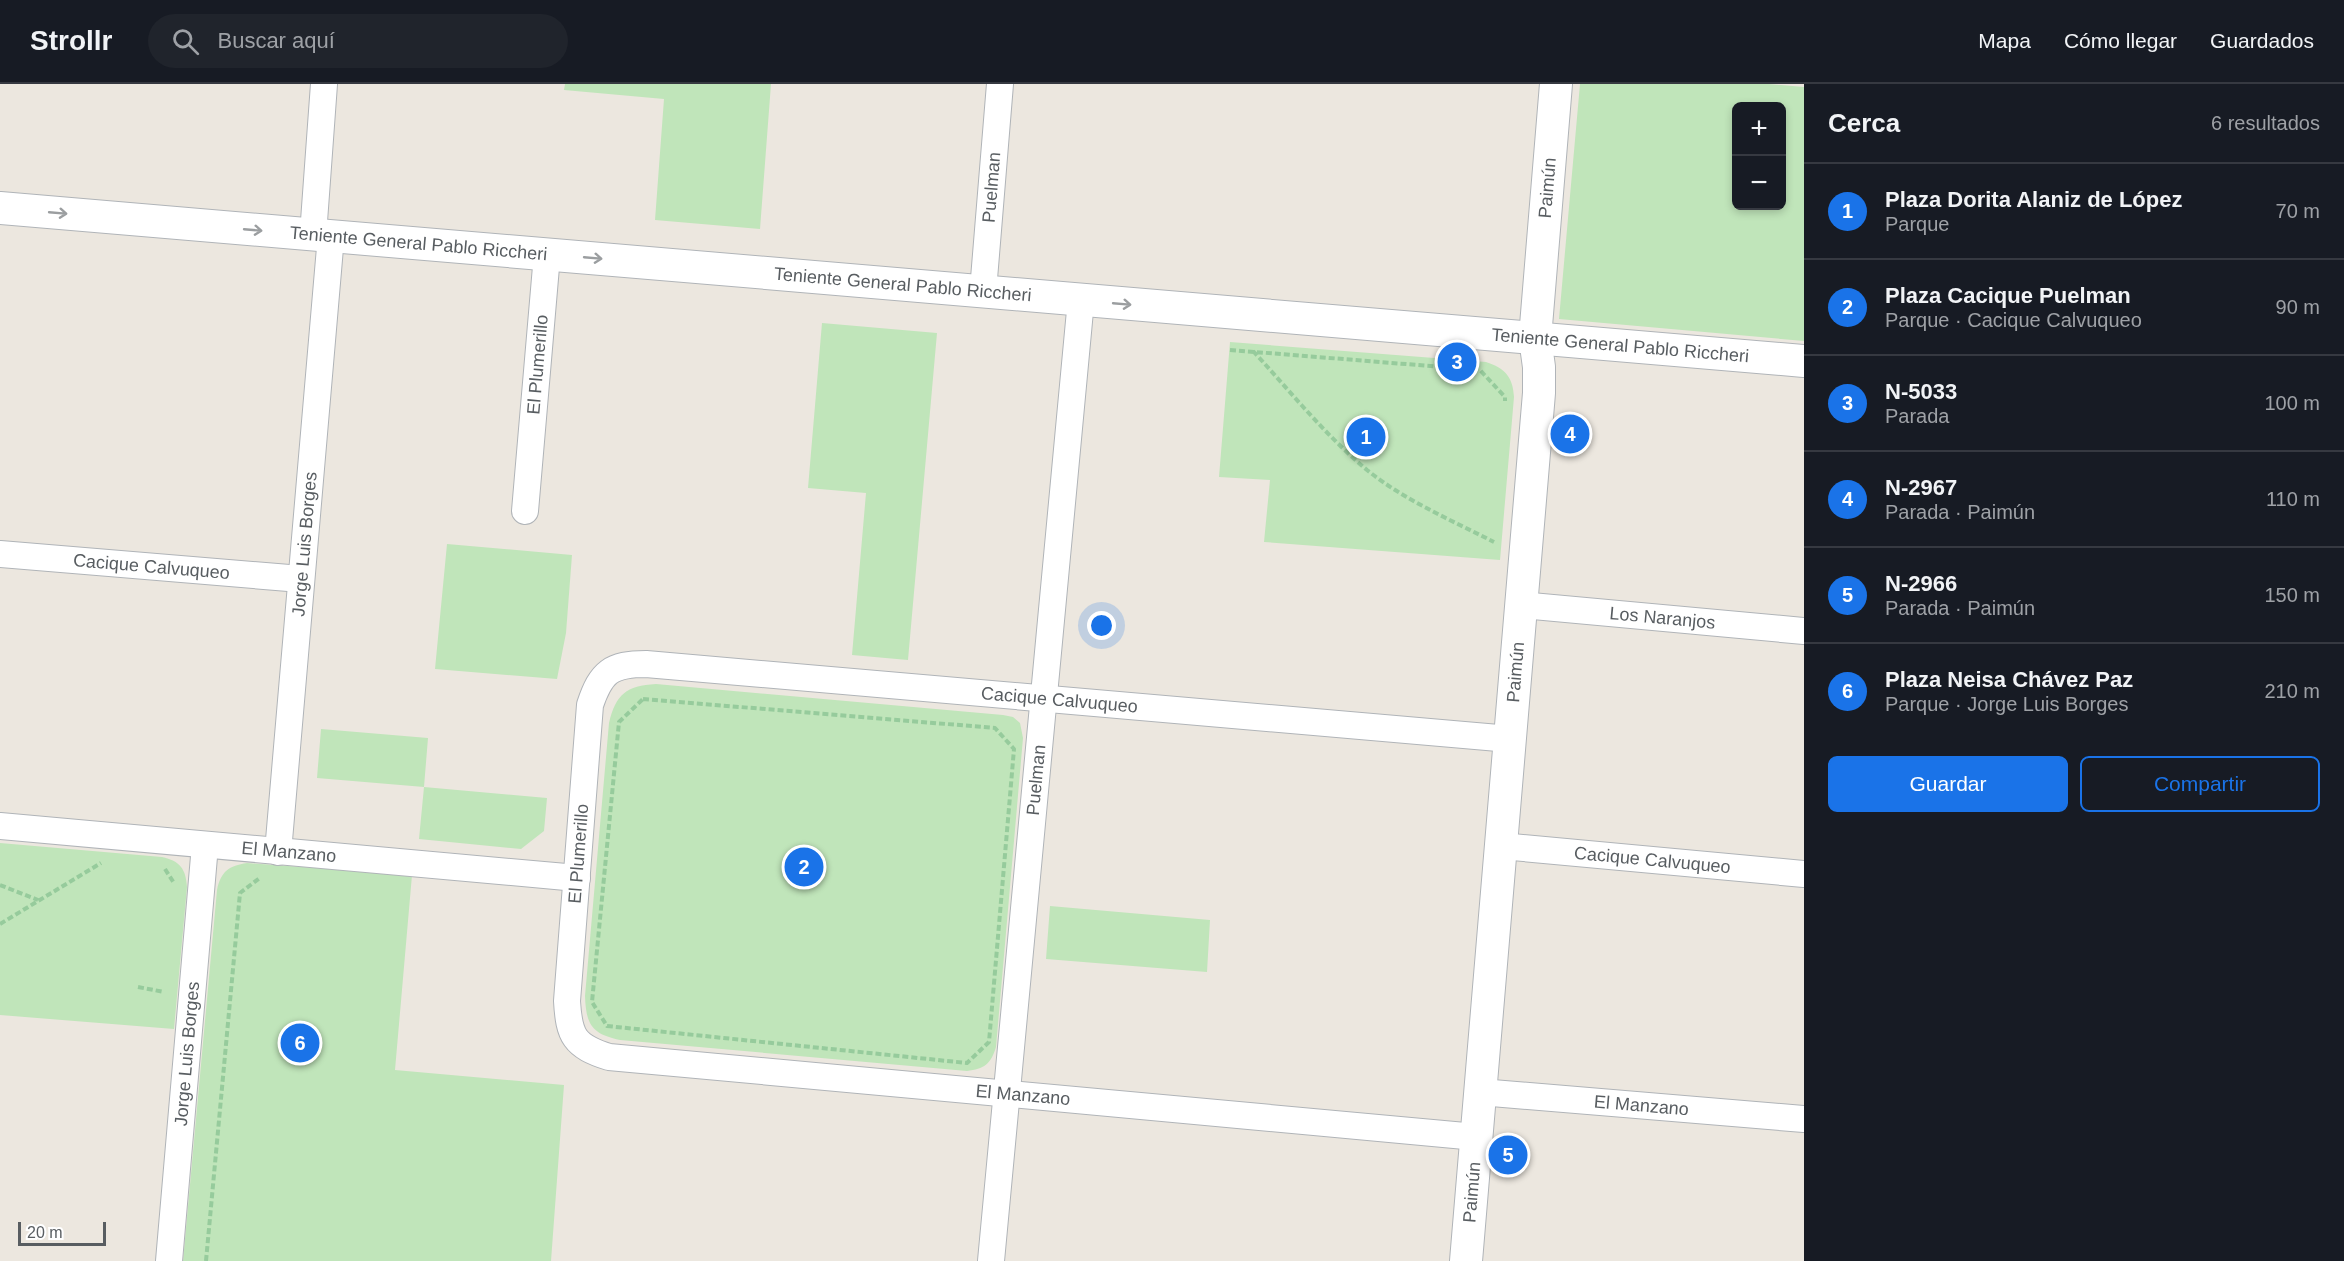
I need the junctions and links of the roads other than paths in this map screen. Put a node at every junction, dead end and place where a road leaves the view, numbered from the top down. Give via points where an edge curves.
1 (324, 84) edge
2 (999, 84) edge
3 (1556, 84) edge
4 (0, 208) edge
5 (322, 236) junction
6 (547, 255) junction
7 (982, 291) junction
8 (1081, 300) junction
9 (1535, 338) junction
10 (1804, 361) edge
11 (525, 511) dead end
12 (0, 554) edge
13 (301, 579) junction
14 (1522, 606) junction
15 (1804, 631) edge
16 (608, 670) joint
17 (1044, 699) junction
18 (1510, 739) junction
19 (0, 826) edge
20 (205, 845) junction
21 (1501, 846) junction
22 (278, 852) junction
23 (1804, 874) edge
24 (577, 878) junction
25 (575, 1039) joint
26 (1480, 1092) junction
27 (1007, 1094) junction
28 (1804, 1119) edge
29 (1476, 1137) junction
30 (169, 1261) edge
31 (991, 1261) edge
32 (1466, 1261) edge

1 - 5 street, Jorge Luis Borges
2 - 7 street, Puelman
3 - 9 street, Paimún
4 -> 5 street, Teniente General Pablo Riccheri
5 - 6 street, Teniente General Pablo Riccheri
5 - 13 street, Jorge Luis Borges
6 -> 7 street, Teniente General Pablo Riccheri
6 - 11 street, El Plumerillo
7 - 8 street, Teniente General Pablo Riccheri
8 -> 9 street, Teniente General Pablo Riccheri
8 - 17 street, Puelman
9 - 10 street, Teniente General Pablo Riccheri
9 - 14 street, Paimún via 1539,393
12 - 13 street, Cacique Calvuqueo
13 - 22 street, Jorge Luis Borges
14 - 15 street, Los Naranjos
14 - 18 street, Paimún
16 - 17 street, Cacique Calvuqueo via 626,664 646,664
16 - 24 street, El Plumerillo via 596,686 590,705
17 - 18 street, Cacique Calvuqueo
17 - 27 street, Puelman
18 - 21 street, Paimún
19 - 20 street, El Manzano
20 - 22 street, El Manzano
20 - 30 street, Jorge Luis Borges
21 - 23 street, Cacique Calvuqueo
21 - 26 street, Paimún
22 - 24 street, El Manzano
24 - 25 street, El Plumerillo via 567,1000 568,1023
25 - 27 street, El Manzano via 590,1051 609,1057
26 - 28 street, El Manzano
26 - 29 street, Paimún
27 - 29 street, El Manzano
27 - 31 street, Puelman
29 - 32 street, Paimún

